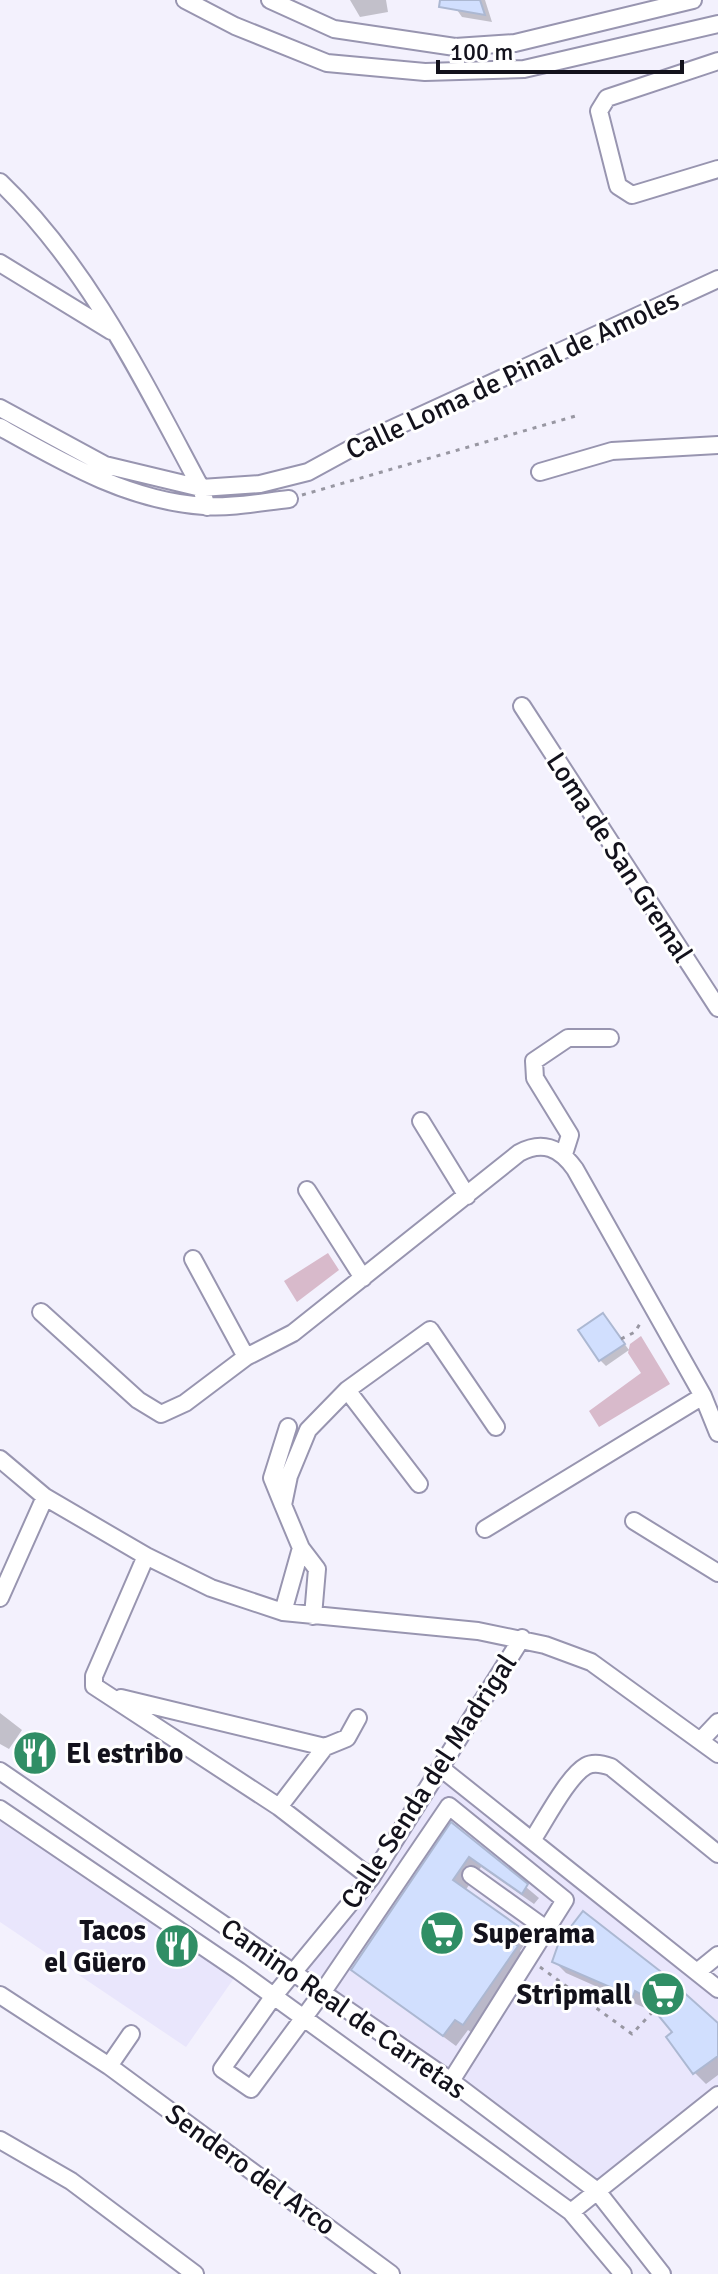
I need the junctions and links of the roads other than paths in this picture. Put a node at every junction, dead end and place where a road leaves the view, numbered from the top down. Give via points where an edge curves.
1 (185, 0) edge
2 (270, 0) edge
3 (693, 0) edge
4 (718, 24) edge
5 (718, 61) edge
6 (718, 169) edge
7 (0, 182) edge
8 (0, 263) edge
9 (718, 279) edge
10 (119, 336) junction
11 (0, 408) edge
12 (0, 427) edge
13 (718, 445) edge
14 (308, 472) junction
15 (540, 472) dead end
16 (282, 477) junction
17 (201, 488) junction
18 (289, 499) junction
19 (207, 507) junction
20 (522, 706) dead end
21 (718, 1008) edge
22 (610, 1038) dead end
23 (421, 1121) dead end
24 (564, 1154) junction
25 (307, 1190) dead end
26 (467, 1196) junction
27 (193, 1259) dead end
28 (363, 1278) junction
29 (41, 1312) dead end
30 (246, 1357) junction
31 (347, 1390) junction
32 (703, 1396) junction
33 (288, 1427) dead end
34 (496, 1427) dead end
35 (718, 1433) edge
36 (0, 1459) edge
37 (419, 1484) dead end
38 (45, 1497) junction
39 (283, 1505) junction
40 (634, 1521) dead end
41 (485, 1529) dead end
42 (301, 1548) junction
43 (146, 1556) junction
44 (718, 1573) edge
45 (0, 1598) edge
46 (283, 1612) junction
47 (313, 1616) junction
48 (522, 1638) junction
49 (108, 1695) junction
50 (358, 1718) dead end
51 (716, 1721) edge
52 (701, 1740) junction
53 (325, 1747) junction
54 (718, 1754) edge
55 (442, 1769) junction
56 (0, 1771) edge
57 (279, 1807) junction
58 (0, 1809) edge
59 (533, 1839) junction
60 (718, 1854) edge
61 (471, 1875) dead end
62 (371, 1878) junction
63 (546, 1929) junction
64 (718, 1955) edge
65 (293, 1972) junction
66 (697, 1972) junction
67 (718, 1989) edge
68 (322, 1993) junction
69 (0, 1995) edge
70 (273, 1997) junction
71 (302, 2018) junction
72 (131, 2034) dead end
73 (109, 2066) junction
74 (451, 2081) junction
75 (718, 2095) edge
76 (0, 2140) edge
77 (597, 2191) junction
78 (571, 2212) junction
79 (195, 2274) edge
80 (391, 2274) edge
81 (623, 2274) edge
82 (662, 2274) edge

1 - 4 street via 327,63 425,72 524,69
2 - 3 street via 334,29 455,47 515,43
5 - 6 street via 607,98 599,111 624,192 632,195
7 - 10 street via 32,213
8 - 10 street
9 - 14 street, Calle Loma de Pinal de Amoles
10 - 17 street
11 - 17 street via 105,465
12 - 19 street via 129,492
13 - 15 street via 612,451
14 - 16 street
14 - 18 street
16 - 17 street
16 - 18 street
17 - 19 street
18 - 19 street
20 - 21 street, Loma de San Gremal
22 - 24 street via 568,1038 534,1061 535,1078 570,1135
23 - 26 street
24 - 26 street via 548,1146 529,1147
24 - 32 street
25 - 28 street
26 - 28 street
27 - 30 street
28 - 30 street via 293,1333
29 - 30 street via 138,1400 161,1414 185,1403
31 - 34 street via 430,1330
31 - 37 street
31 - 39 street via 308,1430
32 - 35 street
32 - 41 street
33 - 39 street via 272,1478
36 - 38 street
38 - 43 street
38 - 45 street
39 - 42 street
40 - 44 street
42 - 46 street
42 - 47 street via 318,1574
43 - 46 street via 211,1588
43 - 49 street via 94,1676 94,1686
46 - 47 street
47 - 48 street
48 - 52 street via 591,1662
48 - 55 street, Calle Senda del Madrigal
49 - 53 street
49 - 57 street
50 - 53 street via 347,1738
51 - 52 street
52 - 54 street
53 - 57 street
55 - 59 street
55 - 62 street, Calle Senda del Madrigal
56 - 65 street, Camino Real de Carretas
57 - 62 street
58 - 70 street, Camino Real de Carretas
59 - 60 street via 577,1774 587,1765 601,1763
59 - 66 street
61 - 63 street
62 - 65 street, Calle Senda del Madrigal
63 - 68 street via 565,1900 449,1806
63 - 74 street
64 - 66 street
65 - 68 street, Camino Real de Carretas
65 - 70 street, Calle Senda del Madrigal
66 - 67 street
68 - 71 street
68 - 74 street, Camino Real de Carretas
69 - 73 street, Sendero del Arco
70 - 71 street, Camino Real de Carretas
70 - 71 street, Calle Senda del Madrigal via 222,2069 251,2089
71 - 78 street, Camino Real de Carretas
72 - 73 street
73 - 80 street, Sendero del Arco via 165,2102
74 - 77 street, Camino Real de Carretas
75 - 77 street
76 - 79 street via 71,2181
77 - 78 street
77 - 82 street, Camino Real de Carretas
78 - 81 street, Camino Real de Carretas

